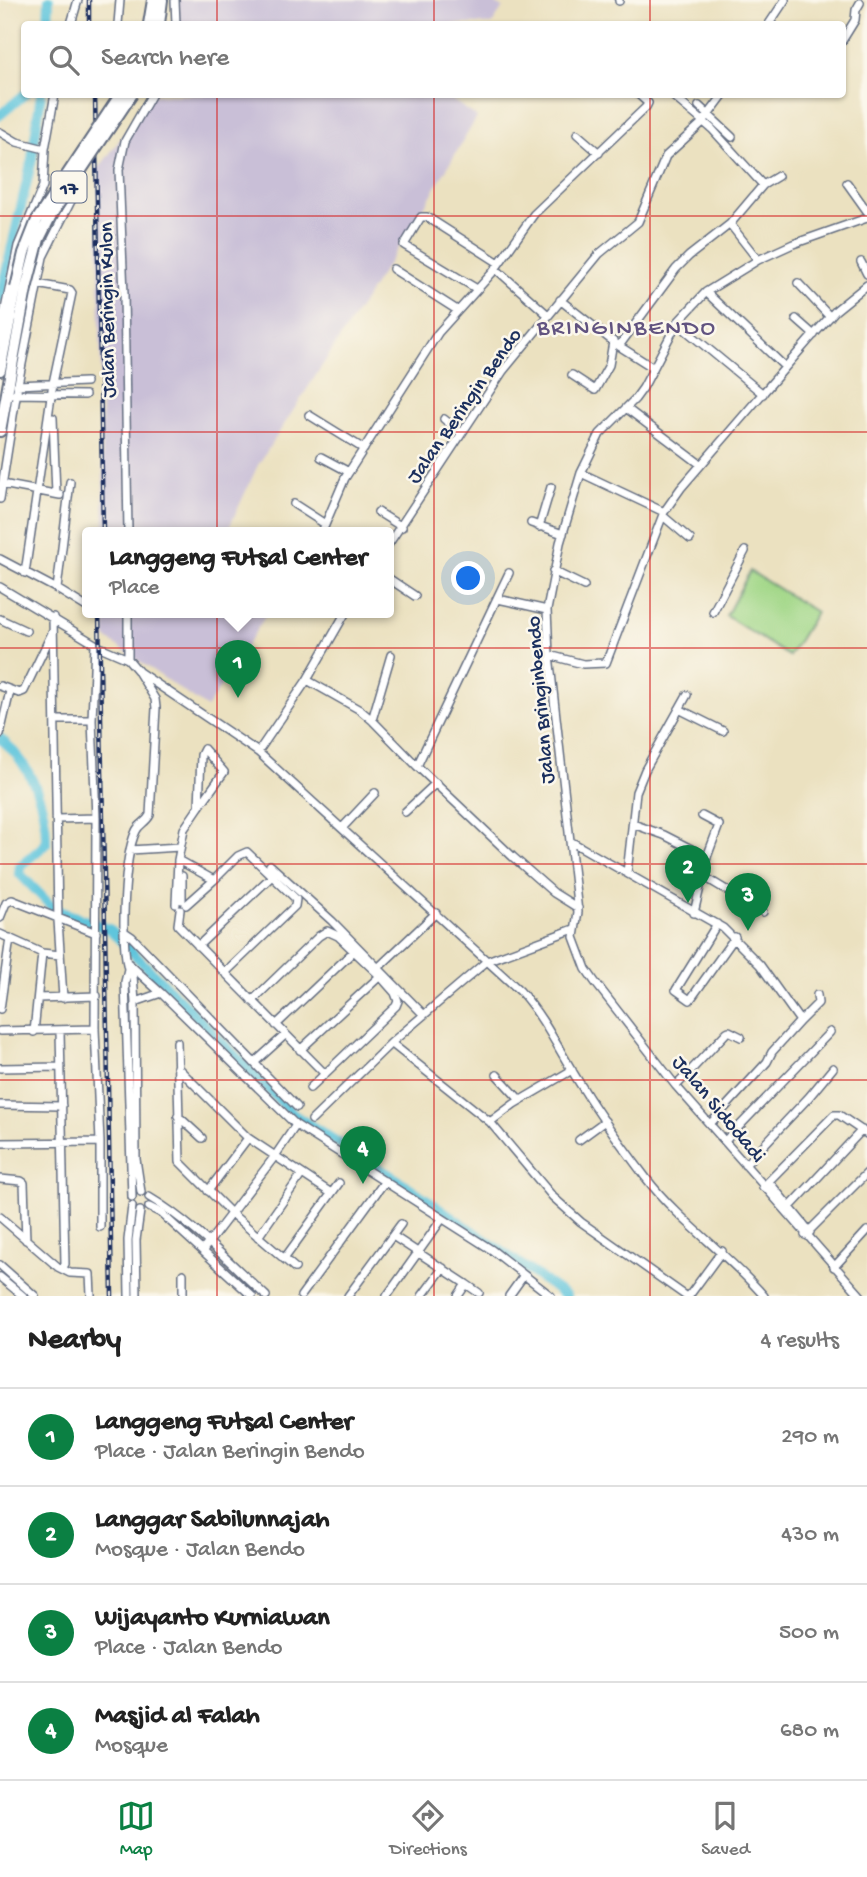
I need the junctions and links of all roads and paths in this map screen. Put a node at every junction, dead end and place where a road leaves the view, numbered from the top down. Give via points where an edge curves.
1 (78, 0) edge
2 (120, 0) edge
3 (153, 0) edge
4 (162, 0) edge
5 (175, 0) edge
6 (785, 0) edge
7 (861, 3) edge
8 (155, 19) edge
9 (72, 21) edge
10 (118, 21) edge
11 (176, 21) edge
12 (771, 21) edge
13 (846, 35) edge
14 (54, 98) edge
15 (118, 98) edge
16 (129, 98) edge
17 (150, 98) edge
18 (642, 98) edge
19 (676, 98) edge
20 (721, 98) edge
21 (699, 106) dead end
22 (707, 118) junction
23 (0, 132) edge
24 (577, 134) dead end
25 (732, 137) dead end
26 (38, 147) junction
27 (598, 153) junction
28 (778, 176) dead end
29 (847, 183) dead end
30 (763, 185) junction
31 (43, 186) junction
32 (77, 189) dead end
33 (70, 202) junction
34 (867, 211) edge
35 (867, 218) edge
36 (730, 224) junction
37 (758, 260) junction
38 (861, 262) dead end
39 (498, 266) junction
40 (393, 269) dead end
41 (867, 274) edge
42 (798, 283) dead end
43 (37, 284) junction
44 (867, 285) edge
45 (21, 288) junction
46 (477, 289) junction
47 (706, 292) junction
48 (560, 300) junction
49 (457, 310) junction
50 (548, 315) junction
51 (831, 317) junction
52 (796, 319) dead end
53 (677, 323) junction
54 (814, 335) junction
55 (616, 344) junction
56 (3, 354) junction
57 (652, 367) junction
58 (785, 367) junction
59 (0, 370) edge
60 (572, 376) dead end
61 (86, 382) dead end
62 (53, 383) junction
63 (12, 390) junction
64 (763, 394) junction
65 (85, 395) dead end
66 (53, 396) junction
67 (626, 408) junction
68 (309, 415) dead end
69 (444, 419) dead end
70 (0, 431) edge
71 (461, 433) junction
72 (363, 449) junction
73 (321, 457) dead end
74 (700, 464) junction
75 (349, 472) junction
76 (581, 473) junction
77 (70, 482) dead end
78 (2, 484) junction
79 (551, 487) dead end
80 (38, 490) junction
81 (56, 494) junction
82 (68, 496) junction
83 (0, 499) edge
84 (294, 504) dead end
85 (378, 512) dead end
86 (664, 514) junction
87 (531, 523) dead end
88 (128, 527) edge
89 (322, 527) edge
90 (323, 527) edge
91 (402, 527) junction
92 (539, 527) junction
93 (563, 534) junction
94 (394, 537) edge
95 (690, 539) dead end
96 (745, 551) dead end
97 (0, 559) edge
98 (554, 571) junction
99 (25, 573) junction
100 (509, 573) dead end
101 (394, 582) edge
102 (584, 586) dead end
103 (0, 587) edge
104 (57, 589) junction
105 (415, 596) dead end
106 (498, 599) junction
107 (82, 604) edge
108 (547, 610) junction
109 (713, 612) dead end
110 (53, 617) junction
111 (128, 618) edge
112 (343, 618) edge
113 (0, 619) edge
114 (26, 631) dead end
115 (53, 631) junction
116 (95, 644) junction
117 (391, 655) dead end
118 (549, 655) junction
119 (128, 659) junction
120 (36, 668) junction
121 (54, 668) junction
122 (139, 672) junction
123 (307, 680) junction
124 (0, 686) edge
125 (10, 691) junction
126 (687, 695) dead end
127 (679, 709) junction
128 (56, 720) junction
129 (92, 720) junction
130 (372, 720) junction
131 (723, 731) dead end
132 (1, 734) edge
133 (258, 752) junction
134 (417, 766) junction
135 (436, 783) junction
136 (375, 793) dead end
137 (199, 807) junction
138 (405, 812) dead end
139 (702, 816) dead end
140 (96, 818) junction
141 (57, 819) junction
142 (633, 824) junction
143 (343, 827) junction
144 (570, 841) junction
145 (130, 850) junction
146 (180, 856) junction
147 (707, 857) junction
148 (270, 865) dead end
149 (627, 873) junction
150 (272, 876) junction
151 (703, 876) junction
152 (214, 880) junction
153 (181, 905) junction
154 (578, 908) junction
155 (763, 912) dead end
156 (59, 913) junction
157 (436, 913) junction
158 (694, 913) junction
159 (0, 918) edge
160 (717, 924) junction
161 (576, 925) junction
162 (96, 927) junction
163 (0, 934) edge
164 (735, 937) junction
165 (10, 938) junction
166 (125, 938) junction
167 (198, 946) junction
168 (354, 951) junction
169 (42, 953) junction
170 (60, 955) junction
171 (488, 961) junction
172 (127, 962) junction
173 (379, 971) junction
174 (225, 973) junction
175 (161, 992) junction
176 (126, 994) junction
177 (817, 995) dead end
178 (97, 996) junction
179 (135, 997) junction
180 (38, 998) junction
181 (63, 998) junction
182 (251, 1002) junction
183 (0, 1009) edge
184 (424, 1015) junction
185 (800, 1021) junction
186 (276, 1025) junction
187 (95, 1029) junction
188 (0, 1031) edge
189 (60, 1031) junction
190 (830, 1031) dead end
191 (34, 1032) junction
192 (285, 1035) junction
193 (741, 1037) dead end
194 (177, 1042) dead end
195 (391, 1043) junction
196 (300, 1050) junction
197 (254, 1063) junction
198 (61, 1067) junction
199 (177, 1067) junction
200 (0, 1068) edge
201 (833, 1068) dead end
202 (572, 1070) junction
203 (325, 1074) junction
204 (497, 1075) dead end
205 (676, 1086) junction
206 (310, 1088) dead end
207 (520, 1100) junction
208 (0, 1105) edge
209 (62, 1106) junction
210 (297, 1107) dead end
211 (178, 1116) junction
212 (312, 1120) dead end
213 (605, 1121) junction
214 (490, 1122) junction
215 (710, 1124) junction
216 (296, 1125) junction
217 (864, 1132) edge
218 (202, 1138) dead end
219 (248, 1138) junction
220 (579, 1140) dead end
221 (725, 1141) junction
222 (100, 1142) junction
223 (0, 1143) edge
224 (62, 1143) junction
225 (275, 1156) junction
226 (745, 1165) junction
227 (867, 1173) edge
228 (302, 1174) junction
229 (0, 1179) edge
230 (385, 1181) junction
231 (339, 1183) dead end
232 (766, 1184) junction
233 (208, 1191) junction
234 (141, 1192) junction
235 (331, 1193) junction
236 (132, 1196) junction
237 (149, 1197) junction
238 (132, 1206) junction
239 (149, 1206) junction
240 (790, 1207) junction
241 (140, 1211) junction
242 (232, 1214) junction
243 (0, 1217) edge
244 (442, 1219) junction
245 (401, 1224) dead end
246 (100, 1227) dead end
247 (867, 1231) edge
248 (808, 1233) junction
249 (393, 1236) junction
250 (258, 1237) junction
251 (26, 1240) junction
252 (209, 1243) junction
253 (203, 1250) junction
254 (722, 1251) junction
255 (418, 1252) junction
256 (284, 1259) junction
257 (0, 1265) edge
258 (834, 1267) junction
259 (295, 1268) dead end
260 (443, 1268) junction
261 (62, 1269) junction
262 (183, 1274) dead end
263 (524, 1275) junction
264 (0, 1277) edge
265 (466, 1284) junction
266 (479, 1293) dead end
267 (91, 1295) edge
268 (185, 1295) edge
269 (23, 1296) edge
270 (35, 1296) edge
271 (129, 1296) edge
272 (136, 1296) edge
273 (253, 1296) edge
274 (267, 1296) edge
275 (301, 1296) edge
276 (348, 1296) edge
277 (387, 1296) edge
278 (422, 1296) edge
279 (458, 1296) edge
280 (509, 1296) edge
281 (551, 1296) edge
282 (687, 1296) edge
283 (764, 1296) edge
284 (861, 1296) edge

1 - 9 street
2 - 10 street
3 - 8 highway
4 - 8 highway
5 - 11 street
6 - 12 street
7 - 13 street
14 - 26 street
15 - 45 highway, 17, bridge via 37,220 24,253
16 - 45 highway, 17, bridge via 51,215
17 - 88 street, Jalan Beringin Kulon via 125,141 119,170
18 - 27 street via 648,106
19 - 22 street
20 - 22 street, Jalan Beringin Bendo
21 - 22 street
22 - 25 street
22 - 30 street
22 - 48 street, Jalan Beringin Bendo via 666,156 638,222 599,254
23 - 26 street
24 - 27 street
26 - 31 street
27 - 39 street via 534,214
28 - 30 street
29 - 34 street
30 - 36 street
31 - 33 street
31 - 56 street via 18,246 0,333
32 - 33 street
33 - 43 street via 43,257
35 - 37 street, Jalan Bringinbendo
36 - 37 street
36 - 55 street via 676,269
37 - 47 street, Jalan Bringinbendo
38 - 41 street
39 - 46 street
39 - 46 street via 421,217 404,245
39 - 50 street
40 - 49 street
42 - 51 street
43 - 62 street via 72,293
43 - 63 street
44 - 51 street
45 - 56 highway, 17
45 - 63 highway, 17
46 - 49 street
47 - 53 street, Jalan Bringinbendo
47 - 58 street
48 - 50 street, Jalan Beringin Bendo
48 - 55 street
49 - 72 street
50 - 71 street, Jalan Beringin Bendo
51 - 54 street
52 - 54 street
53 - 57 street, Jalan Bringinbendo
53 - 64 street
54 - 58 street
55 - 57 street
55 - 60 street via 595,390
56 - 59 highway, 17
57 - 67 street, Jalan Bringinbendo
58 - 64 street
61 - 62 street
62 - 63 street
62 - 66 street
63 - 66 street
63 - 70 highway, 17
63 - 78 street
64 - 74 street
65 - 66 street
66 - 80 street
66 - 81 street
67 - 74 street
67 - 76 street, Jalan Bringinbendo via 600,434
68 - 72 street
69 - 71 street
71 - 91 street, Jalan Beringin Bendo
72 - 75 street
73 - 75 street
74 - 86 street
75 - 90 street
76 - 86 street
76 - 93 street, Jalan Bringinbendo
77 - 82 street
78 - 80 street
78 - 83 street
79 - 92 street
80 - 81 street
80 - 99 street
81 - 82 street
82 - 104 street
84 - 89 street
85 - 91 street
86 - 95 street
86 - 118 street via 606,663 583,664
87 - 92 street
91 - 94 street, Jalan Beringin Bendo
92 - 93 street
93 - 98 street, Jalan Bringinbendo
96 - 109 street
97 - 99 street
98 - 102 street
98 - 108 street, Jalan Bringinbendo
99 - 104 street
100 - 106 street
101 - 105 street
103 - 110 street
104 - 107 street
106 - 108 street
106 - 134 street
108 - 118 street, Jalan Bringinbendo
110 - 115 street
110 - 116 street
111 - 119 street
112 - 123 street
113 - 114 street
115 - 120 street
115 - 121 street
116 - 119 street
116 - 129 street
117 - 130 street
118 - 144 street, Jalan Bringinbendo
119 - 122 street
120 - 121 street
120 - 125 street via 24,691
121 - 128 street
122 - 133 street
122 - 145 street via 156,708 150,815 136,830
123 - 130 street
123 - 133 street
124 - 125 street
125 - 132 street
126 - 127 street
127 - 131 street
127 - 142 street via 636,792
128 - 129 street
128 - 141 street
129 - 140 street
130 - 134 street
133 - 143 street
134 - 135 street
135 - 138 street
135 - 154 street via 554,893
136 - 143 street
137 - 137 street via 224,772 204,749 201,755
137 - 146 street via 184,829
139 - 147 street via 719,825
140 - 141 street
140 - 162 street
141 - 156 street
142 - 147 street
142 - 149 street
143 - 157 street
144 - 149 street
144 - 154 street, Jalan Bringinbendo
145 - 146 street
145 - 166 street
146 - 152 street
146 - 153 street
147 - 151 street
148 - 173 street
149 - 158 street
150 - 152 street via 244,852
150 - 167 street
150 - 174 street via 297,902
151 - 155 street
151 - 158 street
152 - 153 street
153 - 167 street via 178,925
154 - 161 street, Jalan Bringinbendo
156 - 159 street via 10,900
156 - 162 street
156 - 170 street
157 - 171 street
157 - 173 street
158 - 160 street
160 - 164 street
160 - 164 street via 676,990 690,1000
161 - 171 street
161 - 205 street, Jalan Sidodadi via 573,937 586,969
162 - 178 street
163 - 165 street
164 - 185 street
165 - 169 street
165 - 183 street
166 - 172 street
166 - 197 street via 132,937
167 - 174 street
168 - 173 street
168 - 182 street via 338,936 324,932
168 - 186 street
169 - 170 street
169 - 180 street
170 - 181 street
171 - 184 street
171 - 202 street via 535,1008
172 - 175 street
172 - 176 street
172 - 179 street
173 - 184 street
173 - 196 street
173 - 203 street via 396,993 396,1006
174 - 182 street
175 - 179 street
175 - 216 street
176 - 179 street
176 - 236 street
177 - 185 street via 818,1003
178 - 181 street
178 - 187 street
179 - 234 street via 136,1159
180 - 181 street
180 - 191 street
182 - 186 street
184 - 195 street
185 - 215 street
186 - 192 street
187 - 189 street
187 - 222 street
188 - 191 street
189 - 191 street
189 - 198 street
190 - 221 street
192 - 196 street
192 - 197 street
193 - 205 street via 727,1032
194 - 199 street
195 - 212 street
195 - 214 street
196 - 203 street
197 - 210 street
198 - 200 street
198 - 209 street
199 - 211 street
199 - 219 street
201 - 226 street
202 - 207 street
202 - 213 street
203 - 206 street
204 - 207 street
205 - 215 street, Jalan Sidodadi
207 - 214 street
208 - 209 street
209 - 224 street
211 - 218 street
211 - 233 street via 180,1162
213 - 220 street
213 - 254 street via 668,1203
214 - 282 street via 568,1211
215 - 221 street, Jalan Sidodadi
216 - 225 street
216 - 230 street
217 - 232 street via 834,1115
217 - 240 street
219 - 225 street
219 - 233 street
221 - 226 street, Jalan Sidodadi
222 - 224 street
222 - 246 street
223 - 224 street
224 - 261 street
225 - 228 street
225 - 242 street
226 - 232 street, Jalan Sidodadi
227 - 248 street
228 - 235 street
228 - 250 street
229 - 251 street via 24,1183
230 - 244 street
230 - 275 street
231 - 235 street
232 - 240 street
232 - 248 street, Jalan Sidodadi
233 - 242 street
234 - 236 street
234 - 237 street
235 - 256 street
236 - 238 street
237 - 239 street
237 - 252 street
238 - 241 street
238 - 271 street
239 - 241 street
239 - 253 street
240 - 248 street
241 - 272 street
242 - 250 street
242 - 252 street
243 - 251 street
244 - 255 street
244 - 263 street
245 - 249 street
247 - 258 street
248 - 258 street, Jalan Sidodadi
249 - 255 street
249 - 276 street
250 - 256 street
251 - 261 street
252 - 253 street
252 - 274 street
253 - 273 street
254 - 282 street
254 - 283 street
255 - 260 street
255 - 277 street
256 - 259 street
257 - 270 street
258 - 284 street, Jalan Sidodadi
260 - 265 street
260 - 278 street
261 - 267 street via 90,1274
262 - 268 street
263 - 280 street
263 - 281 street
264 - 269 street
265 - 266 street
265 - 279 street

